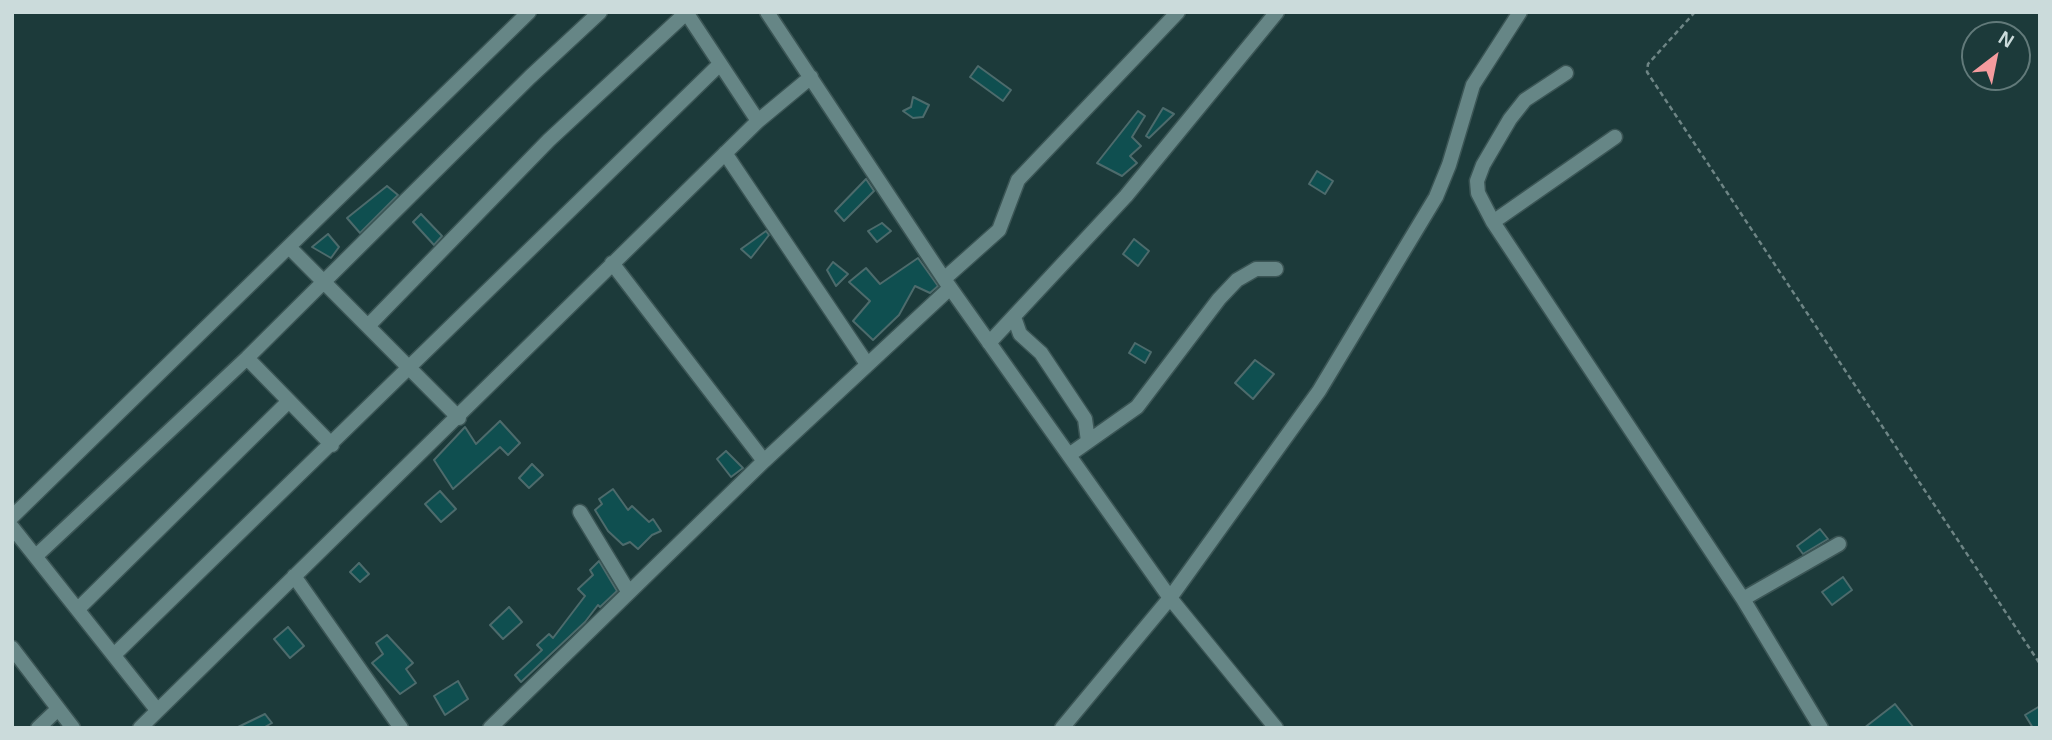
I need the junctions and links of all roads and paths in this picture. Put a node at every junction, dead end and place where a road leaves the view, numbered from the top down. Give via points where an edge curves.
1 (529, 12) edge
2 (600, 12) edge
3 (1178, 12) edge
4 (1277, 12) edge
5 (1520, 12) edge
6 (1695, 12) edge
7 (686, 13) edge
8 (769, 13) edge
9 (720, 64) junction
10 (1566, 73) dead end
11 (811, 77) junction
12 (758, 121) junction
13 (1615, 137) dead end
14 (725, 153) junction
15 (1493, 222) junction
16 (289, 247) junction
17 (612, 263) junction
18 (1276, 269) dead end
19 (322, 282) junction
20 (947, 283) junction
21 (1014, 317) junction
22 (368, 326) junction
23 (989, 343) junction
24 (247, 358) junction
25 (867, 364) junction
26 (410, 367) junction
27 (289, 401) junction
28 (458, 418) junction
29 (1088, 441) junction
30 (332, 445) junction
31 (1069, 455) junction
32 (764, 461) junction
33 (580, 512) dead end
34 (12, 517) edge
35 (12, 527) edge
36 (1839, 544) dead end
37 (37, 555) junction
38 (295, 576) junction
39 (628, 591) junction
40 (1170, 598) junction
41 (1743, 599) junction
42 (79, 608) junction
43 (12, 648) edge
44 (115, 654) junction
45 (2040, 664) edge
46 (58, 709) junction
47 (157, 710) junction
48 (38, 728) edge
49 (73, 728) edge
50 (140, 728) edge
51 (401, 728) edge
52 (491, 728) edge
53 (1062, 728) edge
54 (1276, 728) edge
55 (1821, 728) edge

1 - 16 street
2 - 19 street
3 - 20 street via 1018,180 999,230
4 - 21 street via 1126,196
5 - 40 street via 1473,85 1436,197 1319,391
6 - 45 path via 1648,64 1647,72
7 - 9 street
7 - 22 street via 549,140
8 - 11 street
9 - 12 street
9 - 26 street
10 - 15 street via 1525,100 1483,165 1478,193
11 - 12 street
11 - 20 street
12 - 14 street
13 - 15 street
14 - 17 street
14 - 25 street
15 - 41 street
16 - 19 street
16 - 34 street
17 - 28 street
17 - 32 street
18 - 29 street via 1256,269 1237,280 1137,407
19 - 22 street
19 - 24 street
20 - 23 street
20 - 25 street
21 - 23 street
21 - 29 street via 1020,334 1041,353 1085,419
22 - 26 street
23 - 31 street
24 - 27 street
24 - 37 street
25 - 32 street
26 - 28 street
26 - 30 street
27 - 30 street
27 - 42 street
28 - 38 street
29 - 31 street
30 - 44 street
31 - 40 street
32 - 39 street
33 - 39 street
35 - 37 street
36 - 41 street
37 - 42 street
38 - 47 street
38 - 51 street
39 - 52 street
40 - 53 street
40 - 54 street
41 - 55 street
42 - 44 street
43 - 46 street
44 - 47 street
46 - 48 street
46 - 49 street
47 - 50 street

